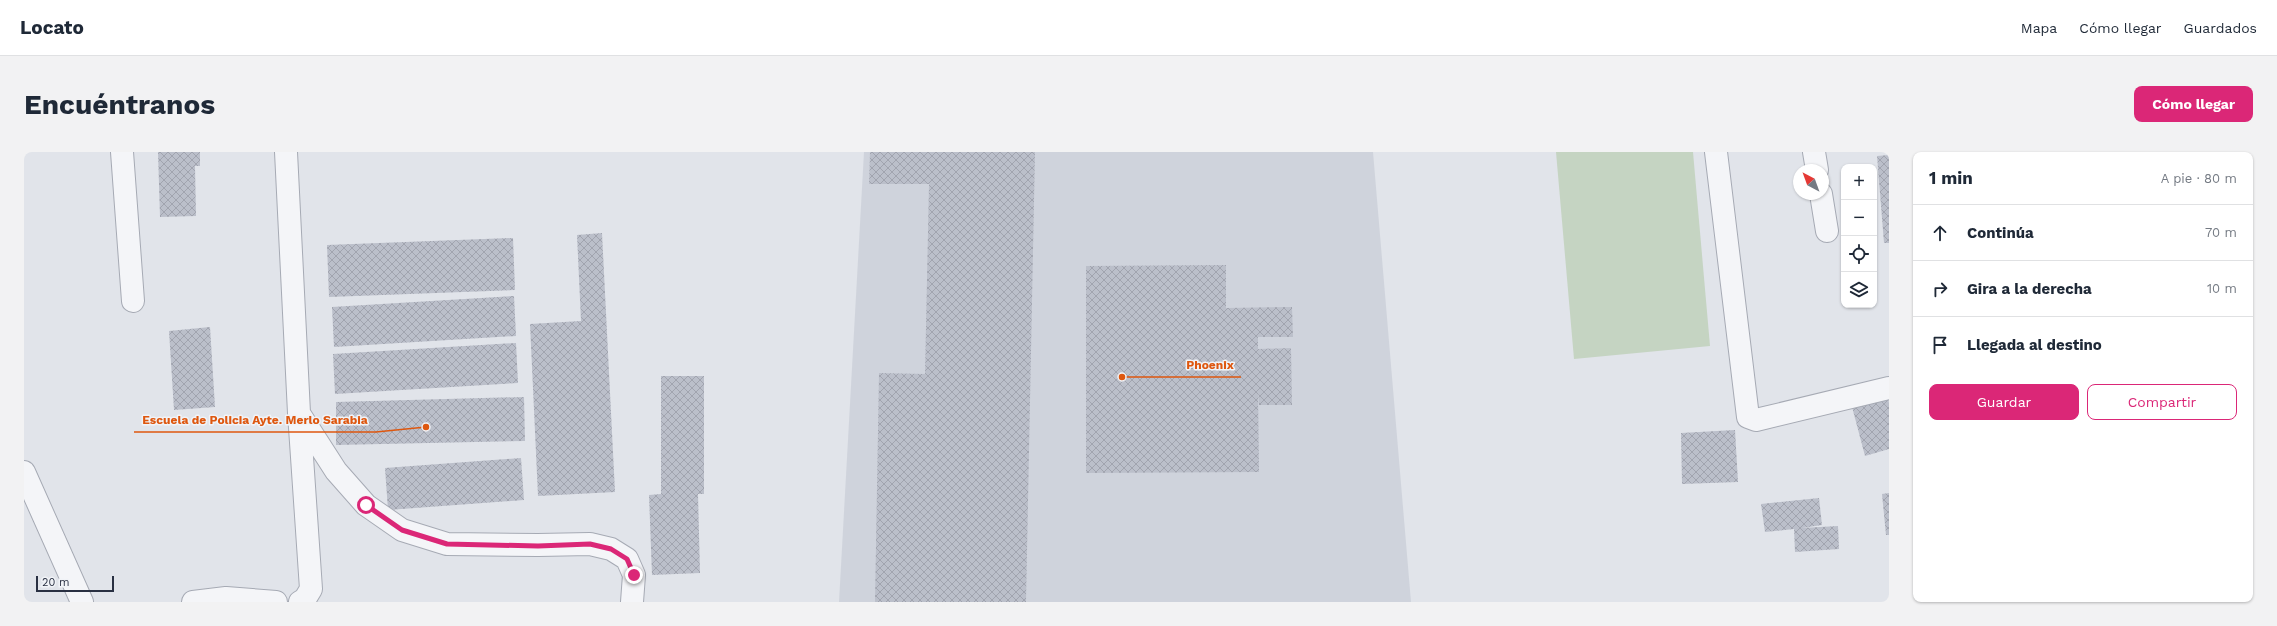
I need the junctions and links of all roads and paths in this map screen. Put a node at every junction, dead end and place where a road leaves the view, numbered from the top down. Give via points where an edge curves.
1 (122, 152) edge
2 (286, 152) edge
3 (1716, 152) edge
4 (1814, 152) edge
5 (1816, 164) edge
6 (1822, 200) edge
7 (1827, 231) dead end
8 (133, 301) dead end
9 (1889, 388) edge
10 (298, 412) junction
11 (24, 472) edge
12 (82, 602) edge
13 (194, 602) edge
14 (276, 602) edge
15 (300, 602) edge
16 (632, 602) edge

1 - 8 street
2 - 10 street
3 - 9 street via 1748,417 1756,420
4 - 5 street
6 - 7 street
10 - 15 street via 311,589
10 - 16 street via 336,471 366,505 402,530 447,544 590,544 611,549 627,559 634,575
11 - 12 street
13 - 14 street via 226,598

